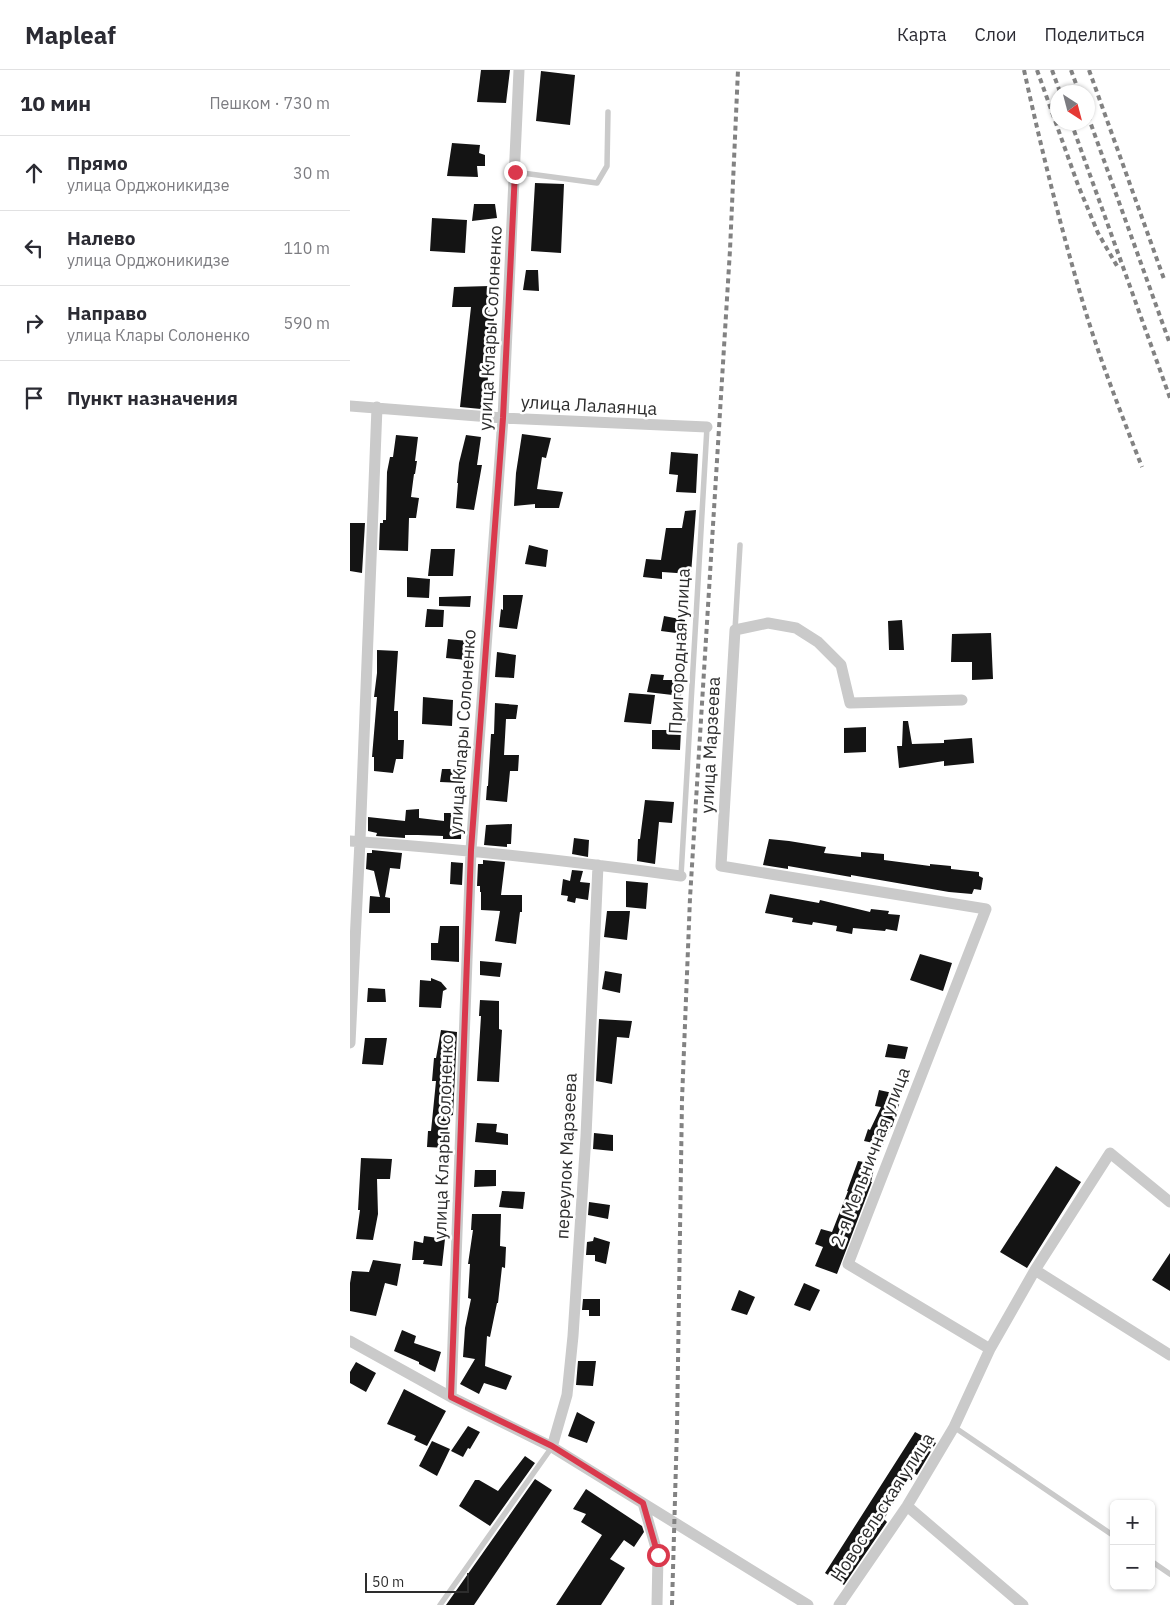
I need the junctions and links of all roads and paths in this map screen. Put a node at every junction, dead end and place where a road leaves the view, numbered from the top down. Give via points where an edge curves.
1 (519, 70) edge
2 (608, 112) dead end
3 (515, 172) junction
4 (350, 406) edge
5 (377, 407) junction
6 (503, 418) junction
7 (708, 428) joint
8 (740, 545) dead end
9 (735, 630) junction
10 (962, 700) dead end
11 (355, 841) edge
12 (471, 850) junction
13 (598, 865) junction
14 (680, 876) joint
15 (986, 909) joint
16 (350, 1043) edge
17 (1170, 1202) edge
18 (1035, 1270) junction
19 (350, 1341) edge
20 (990, 1349) junction
21 (1170, 1355) edge
22 (451, 1397) junction
23 (954, 1427) junction
24 (552, 1446) junction
25 (643, 1503) junction
26 (907, 1506) junction
27 (1110, 1533) edge
28 (1155, 1565) edge
29 (1170, 1574) edge
30 (440, 1605) edge
31 (657, 1605) edge
32 (808, 1605) edge
33 (839, 1605) edge
34 (1022, 1605) edge

1 - 3 street, улица Клары Солоненко
2 - 3 lane via 607,166 598,183
3 - 6 street, улица Клары Солоненко
4 - 5 street, улица Лалаянца
5 - 6 street, улица Лалаянца
5 - 11 street
6 - 7 street, улица Лалаянца
6 - 12 street, улица Клары Солоненко
7 - 14 lane, Пригородная улица
8 - 9 lane
9 - 10 street via 768,623 796,628 818,642 841,665 850,703
9 - 15 street, улица Марзеева via 721,866
11 - 12 street
11 - 16 street
12 - 13 street
12 - 22 street, улица Клары Солоненко
13 - 14 street
13 - 24 street, переулок Марзеева via 573,1336 567,1395
15 - 20 street, 2-я Мельничная улица via 848,1264
17 - 18 street, Новосельская улица via 1110,1153
18 - 20 street, Новосельская улица
18 - 21 street
19 - 22 street
20 - 23 street, Новосельская улица
22 - 24 street
23 - 26 street, Новосельская улица
23 - 27 lane, Новосельская улица
24 - 25 street
24 - 30 lane
25 - 31 street via 658,1555
25 - 32 street
26 - 33 street, Новосельская улица
26 - 34 street
28 - 29 lane

